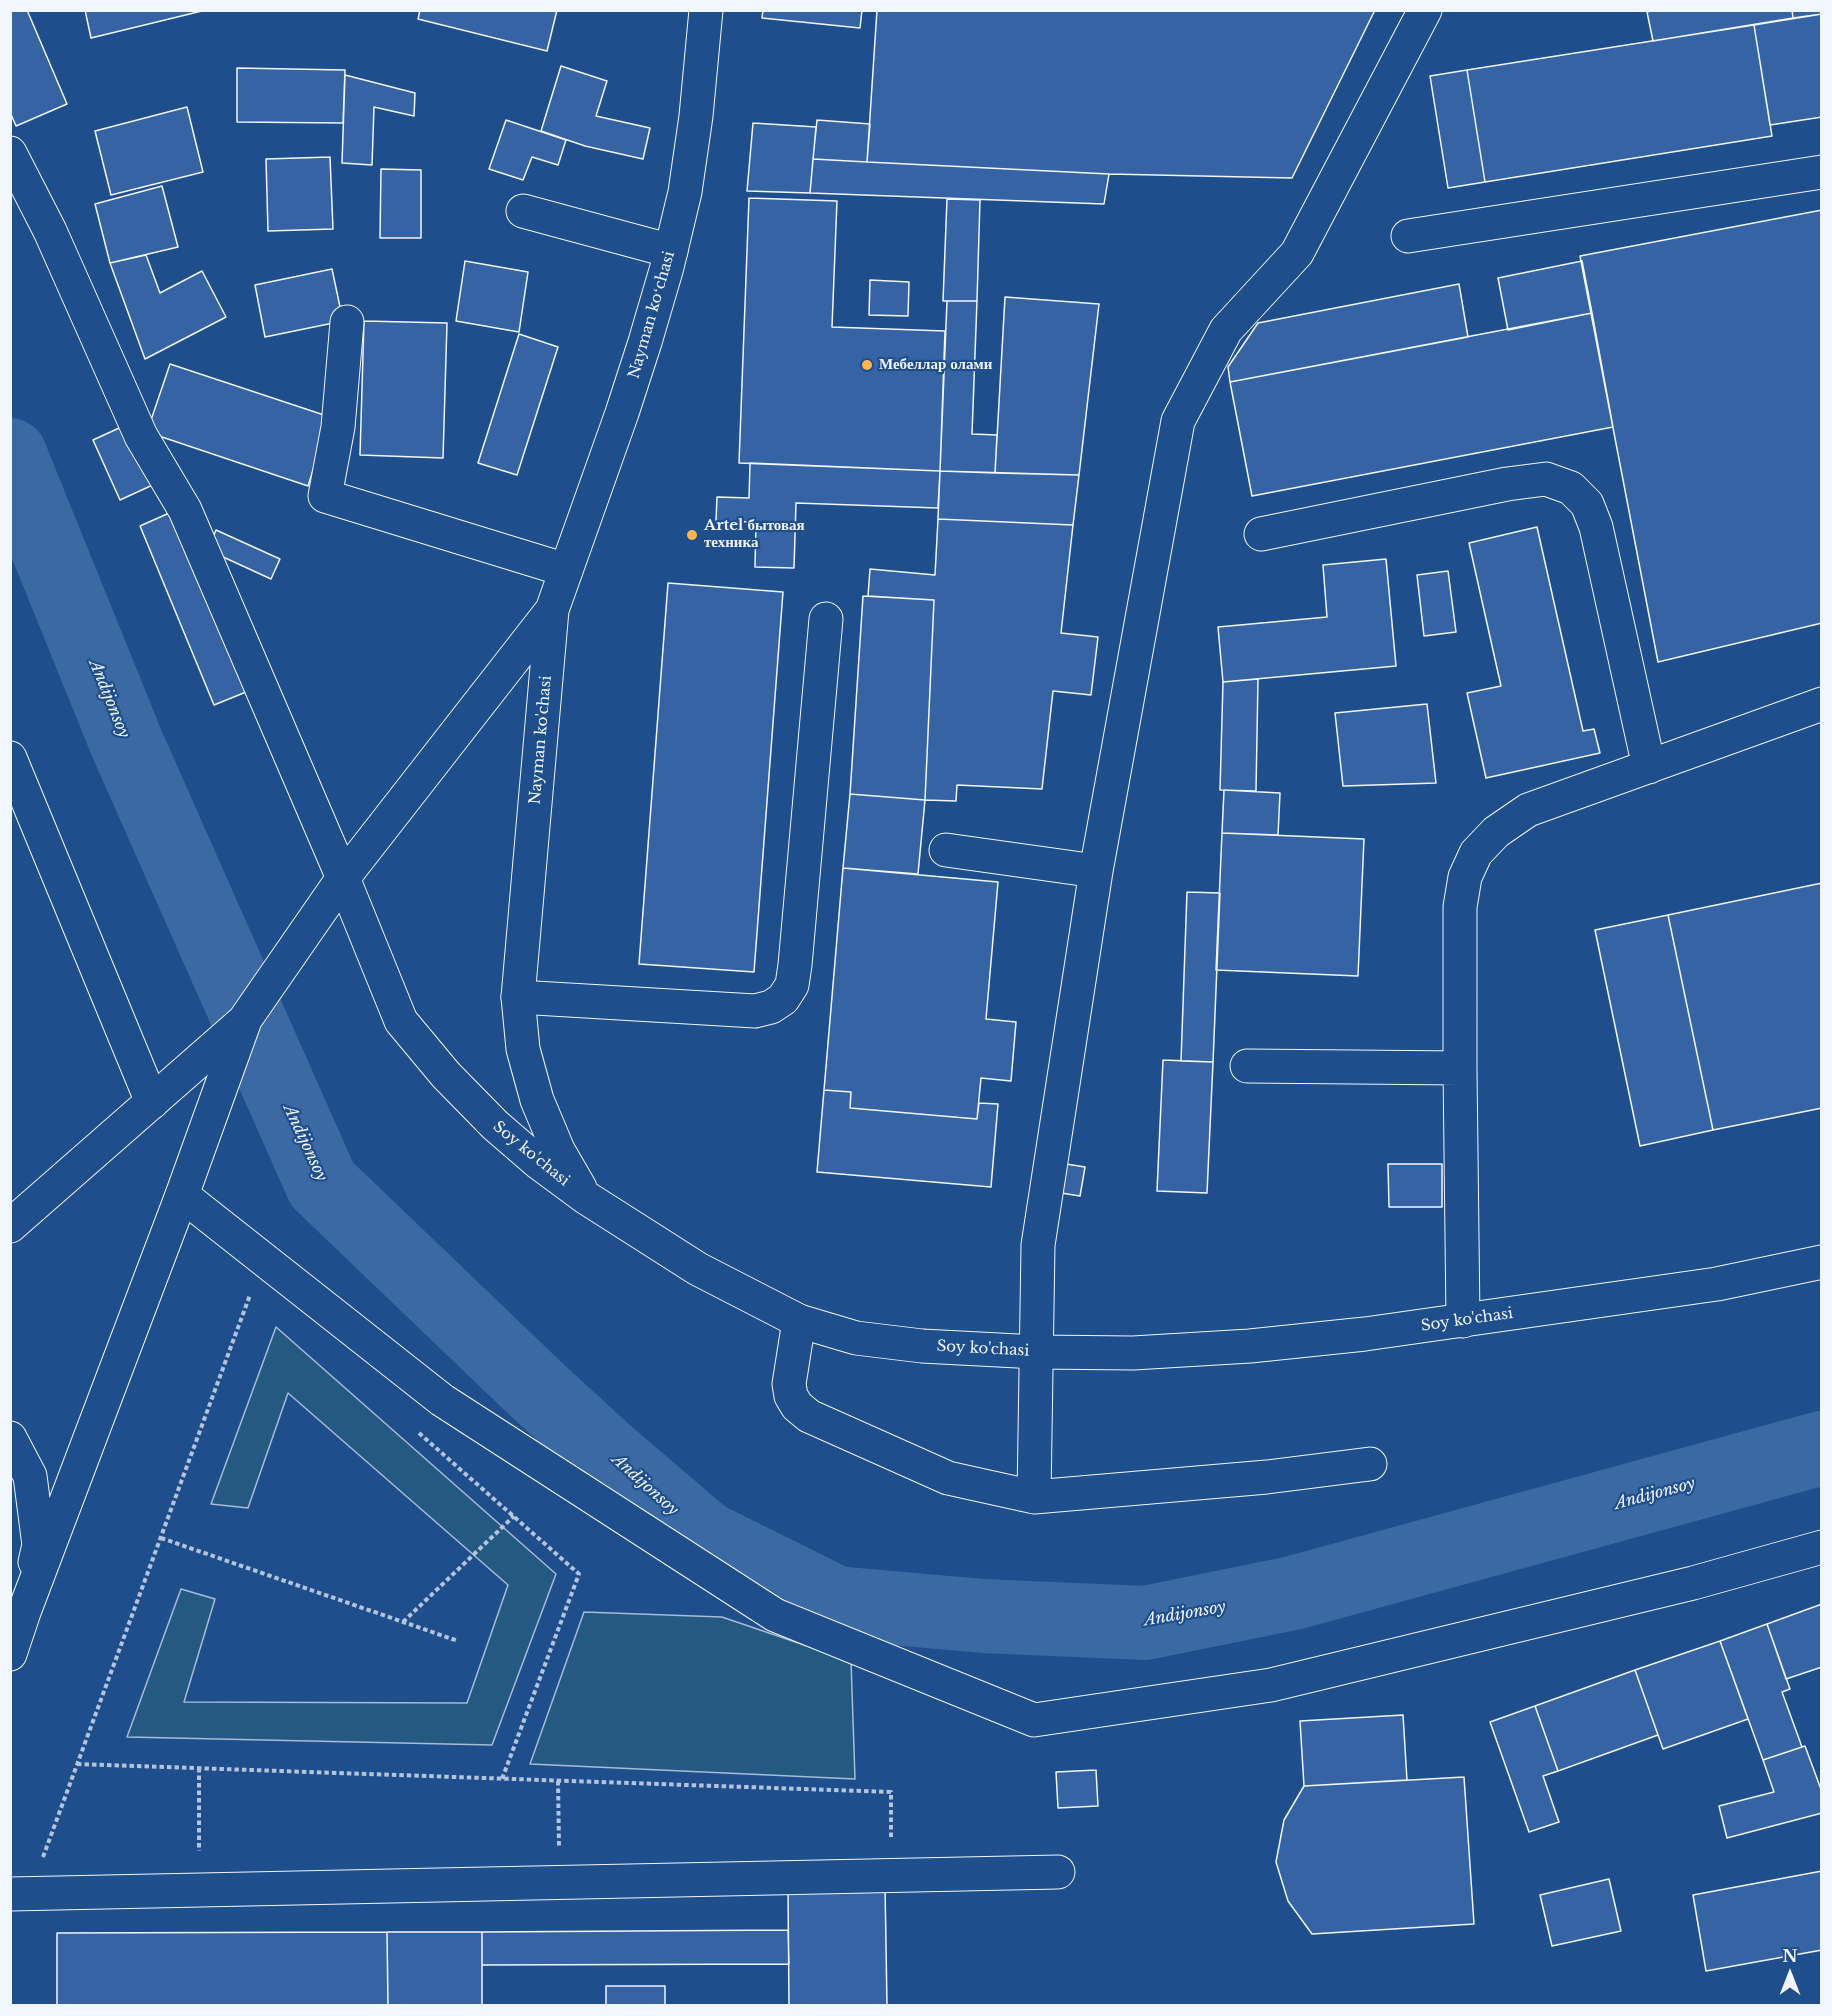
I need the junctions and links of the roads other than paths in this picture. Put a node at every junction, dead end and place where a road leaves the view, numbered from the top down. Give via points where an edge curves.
1 (706, 10) edge
2 (1425, 10) edge
3 (10, 153) edge
4 (1821, 172) edge
5 (523, 211) dead end
6 (1408, 236) dead end
7 (671, 250) junction
8 (347, 322) dead end
9 (1261, 534) dead end
10 (566, 570) junction
11 (552, 610) junction
12 (826, 618) dead end
13 (1821, 704) edge
14 (11, 760) edge
15 (1650, 767) junction
16 (946, 850) dead end
17 (1096, 871) junction
18 (343, 878) junction
19 (518, 997) junction
20 (244, 1021) junction
21 (1247, 1066) dead end
22 (1460, 1068) junction
23 (152, 1102) junction
24 (182, 1195) junction
25 (585, 1197) junction
26 (10, 1226) edge
27 (1821, 1262) edge
28 (799, 1321) junction
29 (1463, 1321) junction
30 (1037, 1352) junction
31 (10, 1438) edge
32 (1370, 1464) dead end
33 (1034, 1497) junction
34 (1821, 1547) edge
35 (17, 1623) edge
36 (10, 1654) edge
37 (1058, 1872) dead end
38 (20, 1894) edge

1 - 7 main road, Nayman koʻchasi via 685,192
2 - 17 main road via 1296,253 1226,330 1178,421
3 - 18 main road, Soy ko'chasi via 50,231 141,436 185,510
4 - 6 main road
5 - 7 main road
7 - 10 main road, Nayman koʻchasi via 645,342
8 - 10 main road via 338,427 325,496
9 - 15 main road via 1507,484 1546,479 1572,488 1587,504 1596,527
10 - 11 main road, Nayman koʻchasi
11 - 18 main road
11 - 19 main road, Nayman ko'chasi
12 - 19 main road via 795,965 792,985 783,999 755,1011
13 - 15 main road
14 - 23 main road
15 - 22 main road via 1528,810 1496,832 1476,854 1465,877 1460,908
16 - 17 main road
17 - 30 main road via 1038,1245
18 - 20 main road
18 - 25 main road, Soy ko'chasi via 401,1021 495,1125
19 - 25 main road, Nayman ko'chasi via 523,1049 537,1100 558,1150
20 - 23 main road
20 - 24 main road
21 - 22 main road
22 - 29 main road
23 - 26 main road
24 - 34 main road via 442,1400 775,1615 1034,1720 1271,1685 1693,1583
24 - 35 main road
25 - 28 main road, Soy ko'chasi via 698,1269
27 - 29 main road, Soy ko'chasi via 1717,1284
28 - 30 main road, Soy ko'chasi via 856,1338
28 - 33 main road via 789,1384 797,1406 809,1416 948,1478
29 - 30 main road, Soy ko'chasi via 1250,1346 1133,1353
30 - 33 main road
31 - 35 main road via 30,1476 39,1545
32 - 33 main road
35 - 36 main road
37 - 38 main road

